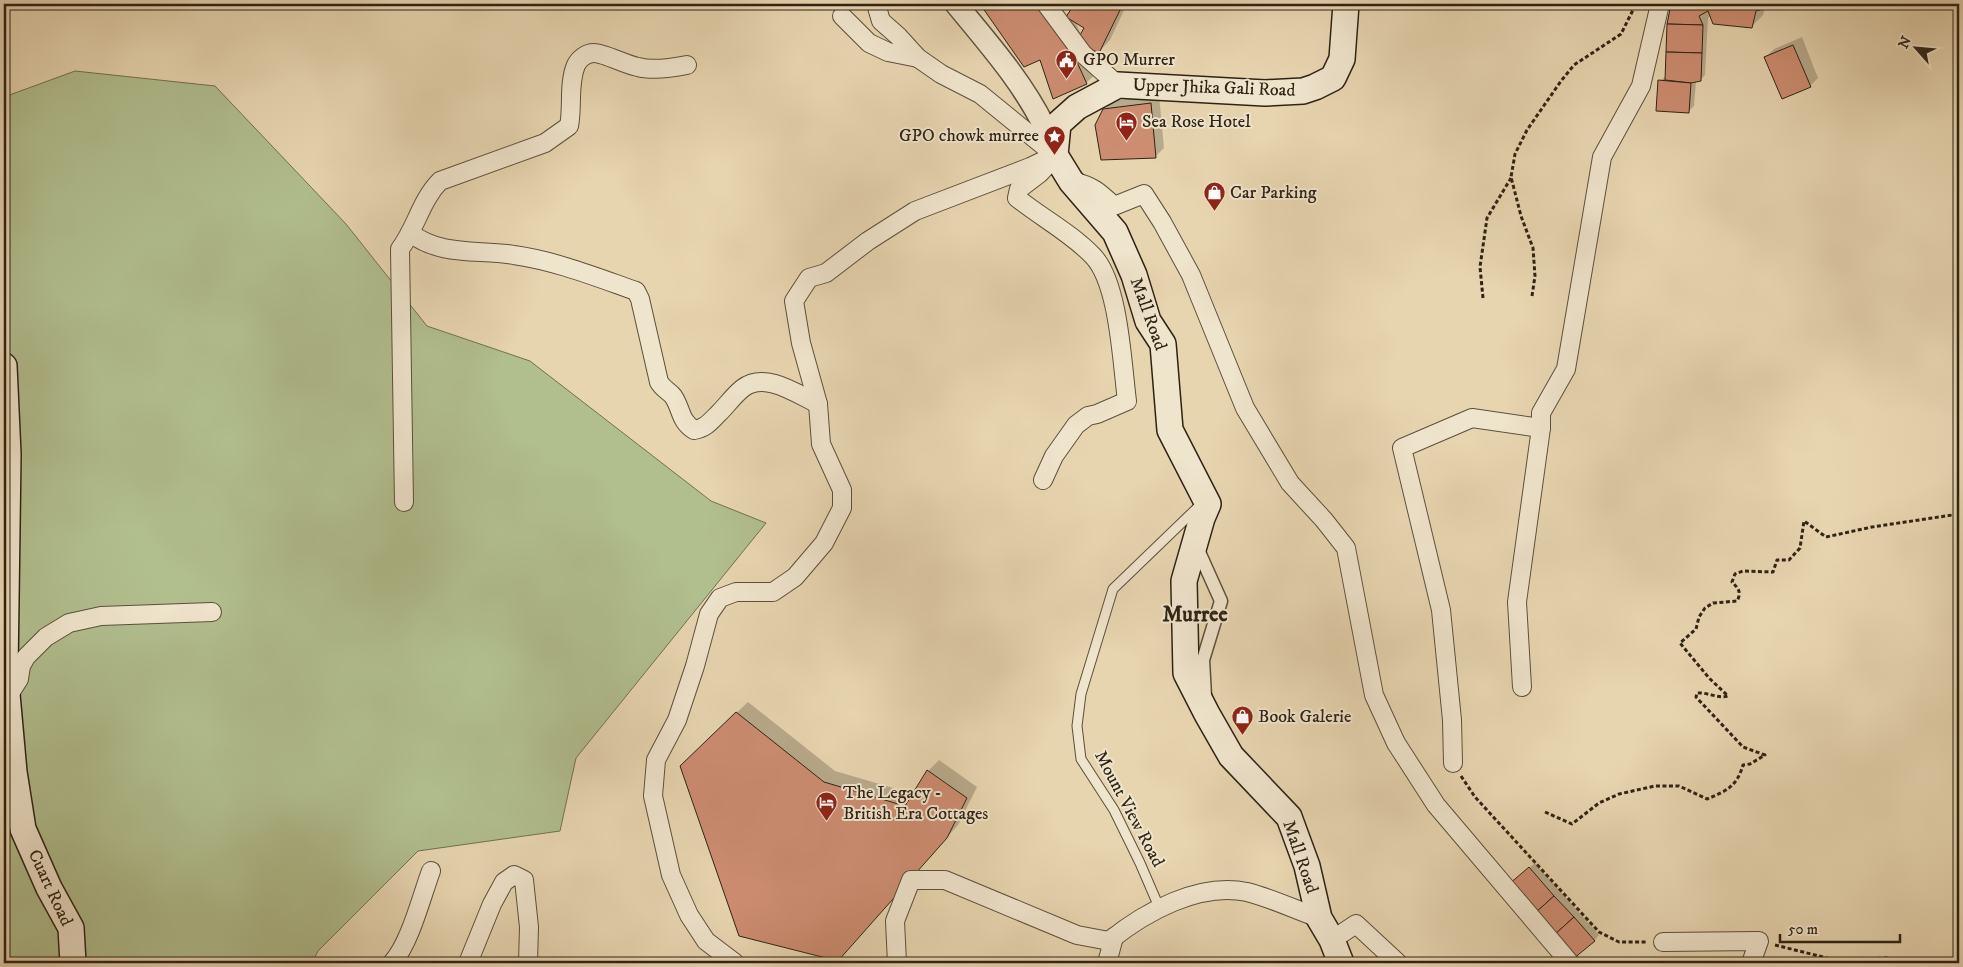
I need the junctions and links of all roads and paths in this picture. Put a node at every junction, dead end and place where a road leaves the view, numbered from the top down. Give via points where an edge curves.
1 (876, 4) edge
2 (956, 4) edge
3 (1046, 4) edge
4 (1346, 4) edge
5 (1642, 4) edge
6 (1660, 4) edge
7 (842, 16) dead end
8 (918, 58) junction
9 (687, 65) dead end
10 (1118, 85) junction
11 (1055, 155) junction
12 (1512, 177) junction
13 (1072, 181) junction
14 (410, 233) junction
15 (1532, 296) dead end
16 (1483, 298) dead end
17 (4, 368) edge
18 (818, 404) junction
19 (1541, 428) junction
20 (1044, 480) dead end
21 (404, 502) dead end
22 (1205, 511) junction
23 (1959, 514) edge
24 (212, 612) dead end
25 (1522, 687) dead end
26 (7, 698) junction
27 (1206, 714) junction
28 (1453, 763) joint
29 (1545, 812) dead end
30 (431, 872) dead end
31 (1159, 907) junction
32 (1320, 918) junction
33 (1114, 937) junction
34 (1332, 940) junction
35 (1662, 942) joint
36 (1760, 942) junction
37 (73, 963) edge
38 (392, 963) edge
39 (468, 963) edge
40 (528, 963) edge
41 (734, 963) edge
42 (897, 963) edge
43 (1107, 963) edge
44 (1342, 963) edge
45 (1398, 963) edge
46 (1570, 963) edge
47 (1751, 963) edge
48 (1902, 963) edge

1 - 8 street via 881,21
2 - 11 street via 1017,83 1044,126
3 - 10 street via 1083,54
4 - 10 main road, Upper Jhika Gali Road via 1342,59 1332,78 1315,87 1303,91 1265,93
5 - 12 path via 1633,10 1621,34 1574,65 1561,81 1527,130 1515,154
6 - 19 street via 1641,86 1602,157 1566,368 1541,413
7 - 8 street via 869,42 888,52
8 - 11 street via 980,94
9 - 14 street via 639,68 594,53 583,56 574,74 569,126 544,142 440,181 431,191
10 - 11 main road, Upper Jhika Gali Road via 1077,107 1058,124
11 - 13 main road, Mall Road
11 - 18 street via 915,211 826,273 809,278 794,301
11 - 20 street via 1045,169 1019,189 1017,198 1078,243 1105,274 1114,307 1127,401 1088,416 1076,425 1054,456
12 - 15 path via 1533,248 1535,276
12 - 16 path via 1487,218 1480,267
13 - 22 main road, Mall Road via 1115,232 1148,321 1163,344 1170,430
13 - 46 street via 1087,184 1114,206 1144,194 1162,222 1191,275 1245,408 1290,483 1346,548 1374,695 1396,743 1436,806
14 - 18 street via 432,245 465,253 514,255 575,270 636,291 659,382 672,395 685,424 694,430 704,428 744,388 755,382 782,387
14 - 21 street via 400,249
17 - 26 main road, Cuart Road via 8,454
18 - 41 street via 821,444 842,490 842,508 824,544 795,577 772,592 736,592 720,598 709,614 677,720 656,760 653,796 671,875 689,915 706,940
19 - 25 street via 1517,602
19 - 28 street via 1472,418 1402,448 1441,610
22 - 27 street, Mall Road via 1199,552 1220,601 1203,660
22 - 27 main road, Mall Road via 1184,581 1186,673
22 - 31 lane, Mount View Road via 1196,509 1113,589 1081,694 1077,726 1081,759 1114,810
23 - 29 path via 1826,537 1804,521 1800,548 1789,560 1777,560 1773,572 1743,571 1734,574 1732,582 1740,590 1737,600 1713,603 1706,608 1696,629 1680,643 1728,696 1722,698 1697,692 1696,697 1743,747 1765,755 1743,765 1740,776 1726,792 1707,799 1679,786 1655,786 1620,794 1599,803 1572,824
24 - 26 street via 101,616 69,623 46,637 26,657 19,680
26 - 37 main road, Cuart Road via 23,829 71,928
27 - 32 main road, Mall Road via 1231,756 1289,817 1308,866
28 - 35 path via 1475,797 1599,932 1618,942
30 - 38 street via 408,937
31 - 32 street via 1213,890 1246,892
31 - 33 street
32 - 34 main road, Mall Road
33 - 42 street via 1109,941 1077,935 945,880 910,880 895,921
33 - 43 street
34 - 44 main road, Mall Road
34 - 45 street via 1356,924
35 - 36 street
36 - 47 street
36 - 48 path via 1835,960 1889,958
39 - 40 street via 492,904 504,882 514,875 524,880 529,927

